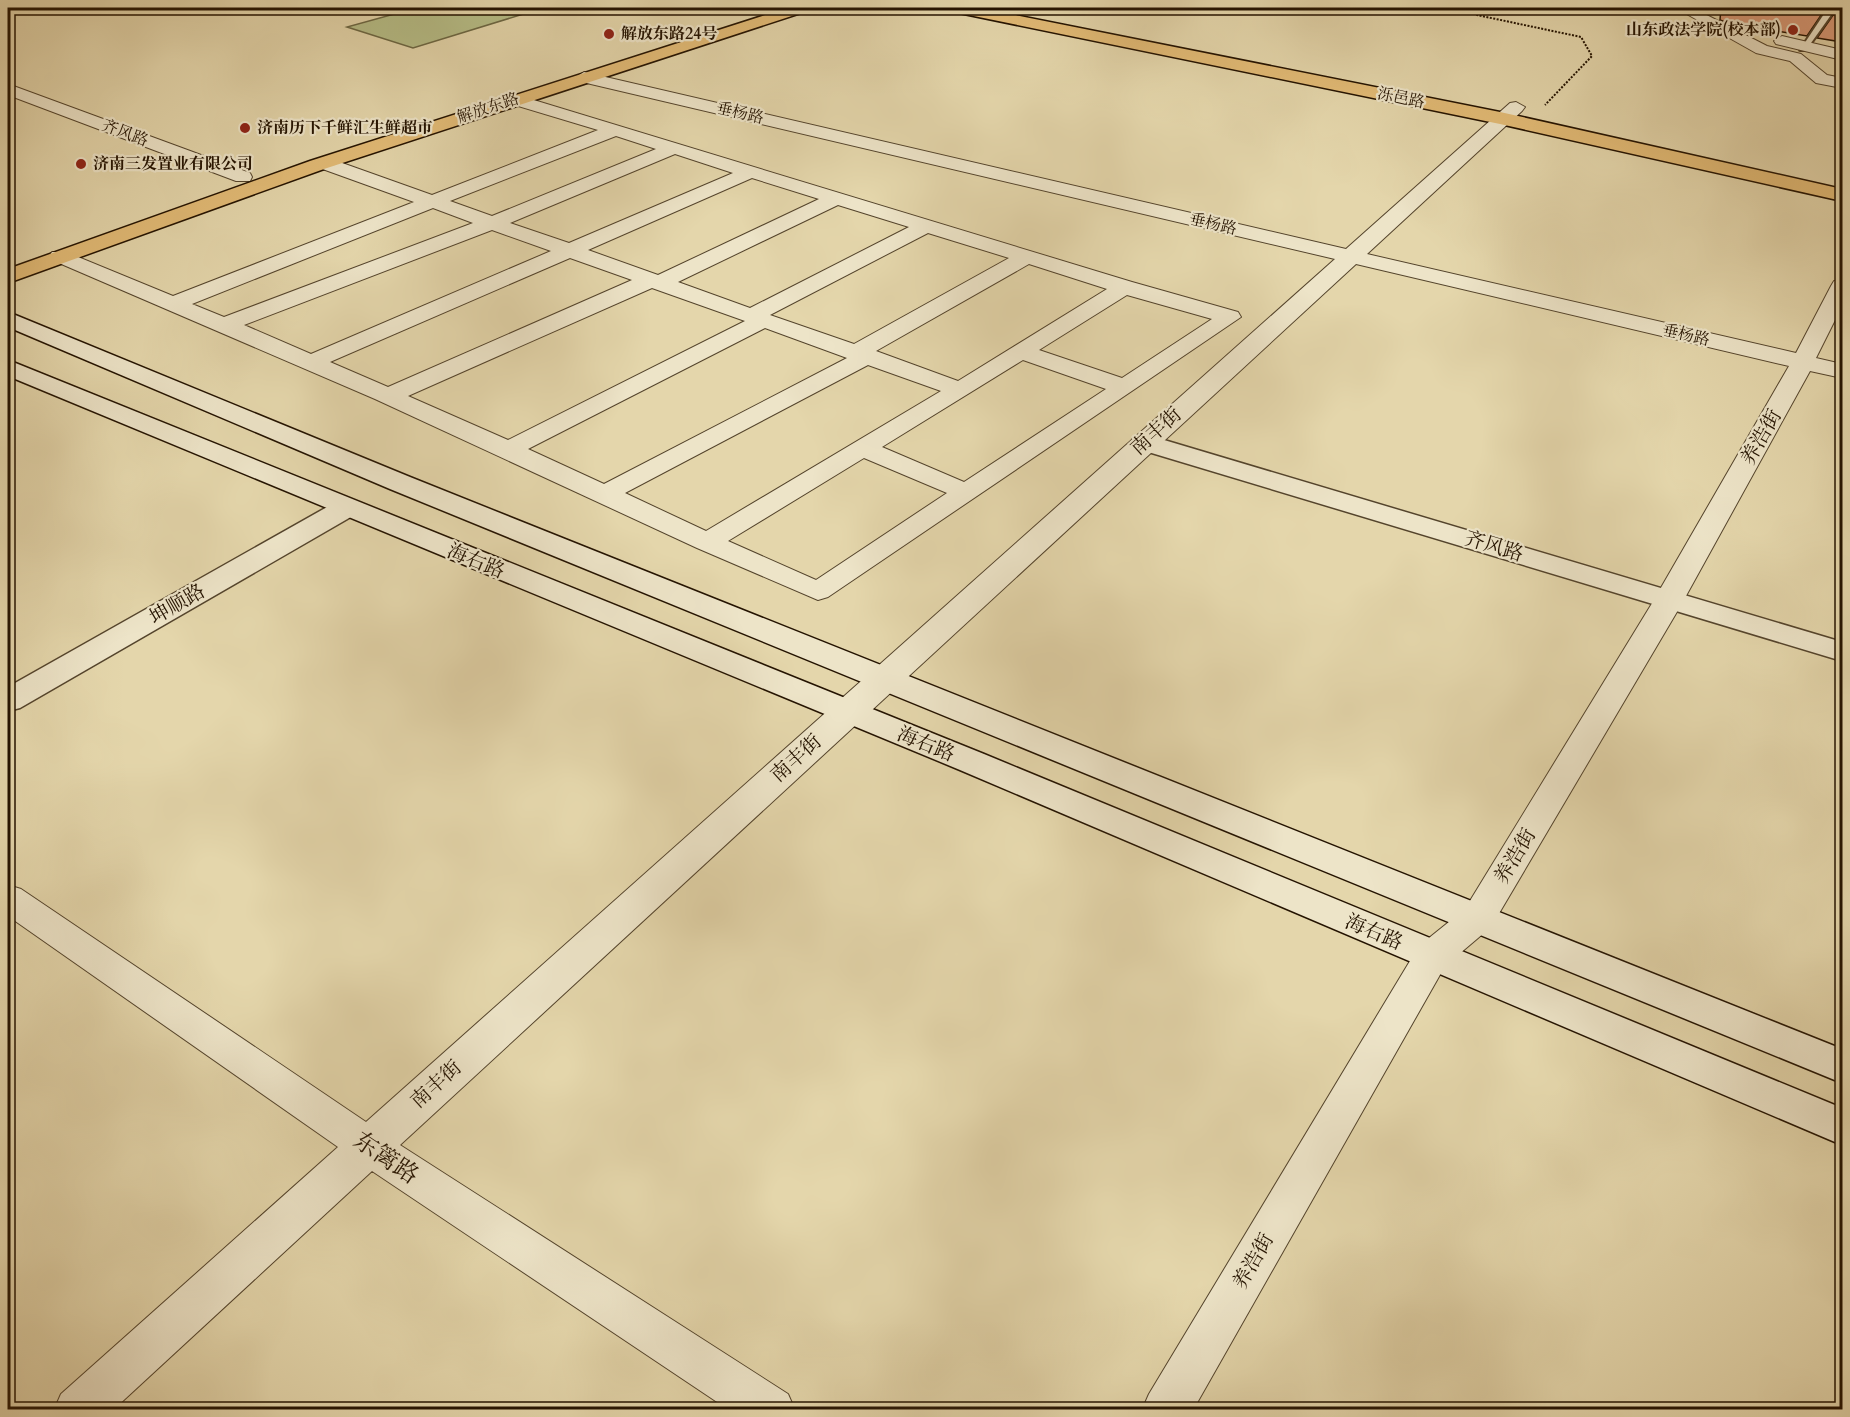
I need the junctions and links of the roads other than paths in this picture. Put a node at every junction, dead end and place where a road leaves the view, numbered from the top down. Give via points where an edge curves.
1 (752, 8) edge
2 (801, 8) edge
3 (958, 8) edge
4 (1023, 8) edge
5 (1683, 8) edge
6 (1718, 8) edge
7 (1832, 8) edge
8 (1799, 52) junction
9 (1842, 55) edge
10 (584, 77) junction
11 (1842, 83) edge
12 (8, 89) edge
13 (514, 99) junction
14 (1518, 112) junction
15 (615, 130) junction
16 (674, 148) junction
17 (324, 163) junction
18 (752, 172) junction
19 (243, 177) junction
20 (1842, 180) edge
21 (1842, 195) edge
22 (838, 198) junction
23 (433, 202) junction
24 (492, 223) junction
25 (928, 225) junction
26 (569, 251) junction
27 (60, 256) junction
28 (1028, 256) junction
29 (1349, 256) junction
30 (8, 258) edge
31 (8, 276) edge
32 (655, 281) junction
33 (1842, 286) edge
34 (1124, 287) junction
35 (174, 303) junction
36 (757, 318) junction
37 (8, 319) edge
38 (224, 325) junction
39 (1021, 352) junction
40 (862, 354) junction
41 (1804, 362) junction
42 (309, 363) junction
43 (8, 367) edge
44 (1842, 371) edge
45 (1124, 387) junction
46 (960, 390) junction
47 (386, 397) junction
48 (1144, 442) junction
49 (862, 448) junction
50 (507, 450) junction
51 (966, 492) junction
52 (606, 493) junction
53 (346, 508) junction
54 (707, 542) junction
55 (1669, 599) junction
56 (1842, 652) edge
57 (885, 677) junction
58 (8, 700) edge
59 (847, 711) junction
60 (8, 898) edge
61 (1478, 918) junction
62 (1432, 956) junction
63 (1842, 1066) edge
64 (1842, 1127) edge
65 (368, 1146) junction
66 (78, 1410) edge
67 (771, 1410) edge
68 (1166, 1410) edge

1 - 19 main road, 解放东路
2 - 10 main road, 解放东路
3 - 14 main road, 泺邑路
4 - 14 main road, 泺邑路
5 - 8 street via 1762,50
6 - 8 street via 1739,26
7 - 8 lane
8 - 9 street
8 - 11 street via 1822,79
10 - 13 main road, 解放东路
10 - 29 street, 垂杨路
12 - 19 street, 齐风路
13 - 15 street
13 - 17 main road, 解放东路
14 - 20 main road, 泺邑路
14 - 21 main road, 泺邑路
14 - 29 street, 南丰街
15 - 16 street
15 - 23 street
16 - 18 street
16 - 24 street
17 - 23 street
17 - 27 main road, 解放东路
18 - 22 street
18 - 26 street
19 - 30 main road, 解放东路
22 - 25 street
22 - 32 street
23 - 24 street
23 - 35 street
24 - 26 street
24 - 38 street
25 - 28 street
25 - 36 street
26 - 32 street
26 - 42 street
27 - 31 main road, 解放东路
27 - 35 street
28 - 34 street
28 - 40 street
29 - 41 street, 垂杨路
29 - 48 street, 南丰街
32 - 36 street
32 - 47 street
33 - 41 street, 养浩街
34 - 39 street
34 - 45 street via 1230,317
35 - 38 street
36 - 40 street
36 - 50 street
37 - 57 main road via 411,487
38 - 42 street
39 - 45 street
39 - 46 street
40 - 46 street
40 - 52 street
41 - 44 street, 垂杨路
41 - 55 street, 养浩街
42 - 47 street
43 - 53 main road, 海右路
45 - 51 street
46 - 49 street
47 - 50 street
48 - 55 main road, 齐风路
48 - 57 street, 南丰街
49 - 51 street
49 - 54 street
50 - 52 street
51 - 54 street via 818,591
52 - 54 street
53 - 58 main road, 坤顺路
53 - 59 main road, 海右路
55 - 56 main road, 齐风路
55 - 61 street, 养浩街
57 - 59 street, 南丰街
57 - 61 main road
59 - 62 main road, 海右路
59 - 65 street, 南丰街
60 - 65 street, 东篱路
61 - 62 street, 养浩街
61 - 63 main road
62 - 64 main road, 海右路
62 - 68 street, 养浩街
65 - 66 street, 南丰街
65 - 67 street, 东篱路

